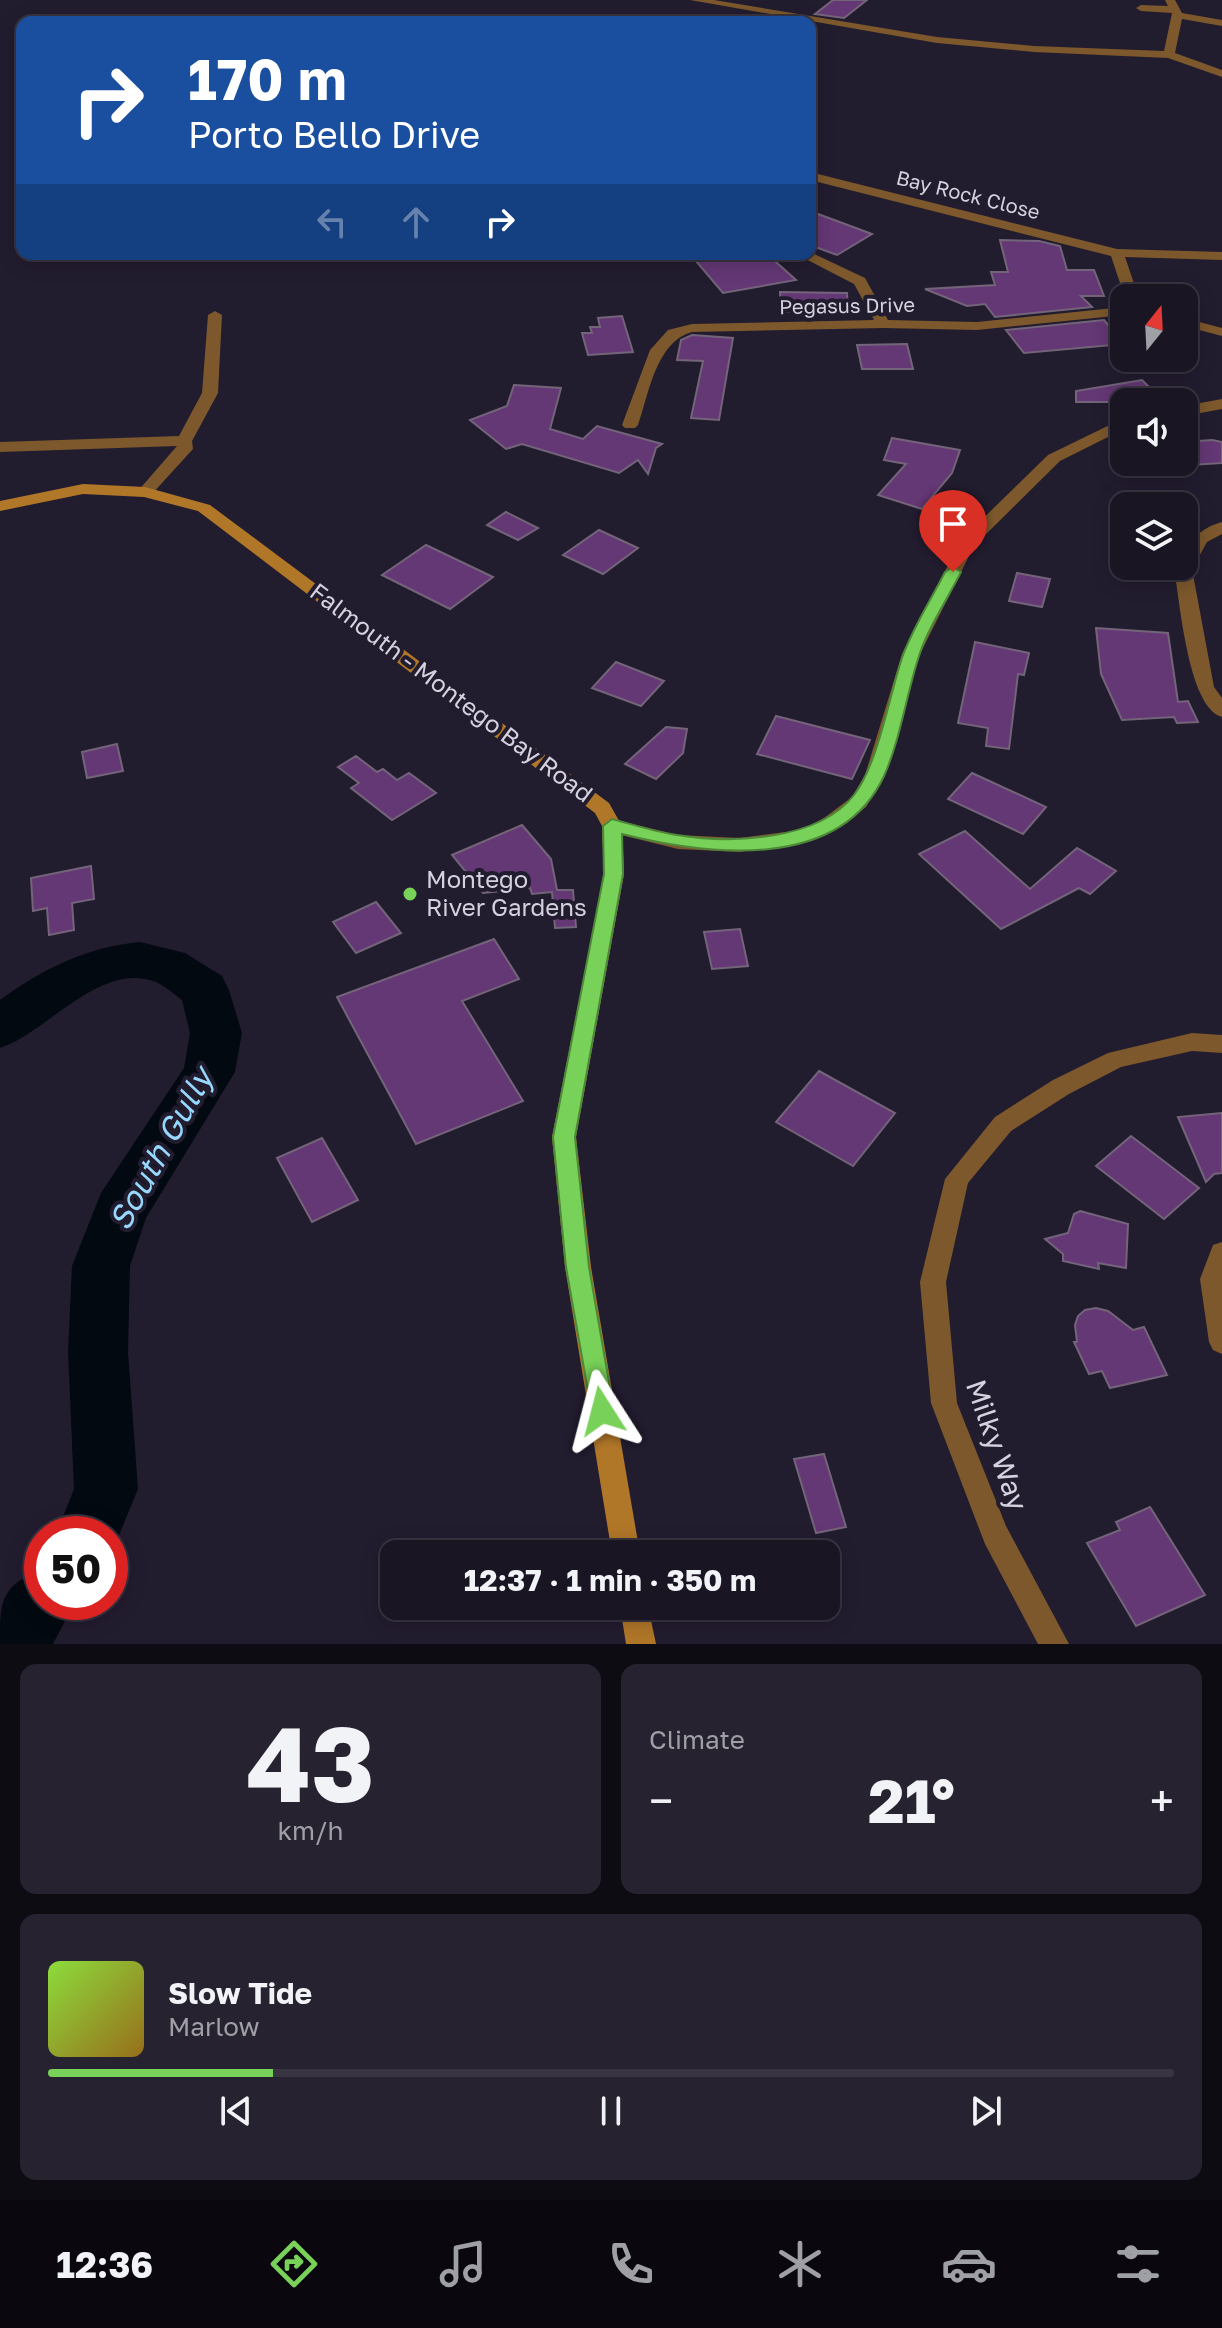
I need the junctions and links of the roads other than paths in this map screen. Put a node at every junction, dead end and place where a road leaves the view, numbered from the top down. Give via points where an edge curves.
1 (695, 0) edge
2 (1141, 8) dead end
3 (1174, 8) edge
4 (792, 16) edge
5 (816, 20) edge
6 (1222, 23) edge
7 (1169, 55) junction
8 (1222, 74) edge
9 (816, 178) edge
10 (1117, 253) junction
11 (1222, 256) edge
12 (816, 260) edge
13 (1127, 284) edge
14 (1110, 312) edge
15 (215, 315) dead end
16 (883, 324) junction
17 (1198, 326) edge
18 (1222, 332) edge
19 (1222, 404) edge
20 (1198, 408) edge
21 (630, 425) dead end
22 (1110, 430) edge
23 (184, 441) junction
24 (0, 447) edge
25 (145, 492) junction
26 (0, 506) edge
27 (1222, 527) edge
28 (1222, 711) edge
29 (612, 826) junction
30 (1222, 1044) edge
31 (1222, 1253) edge
32 (1222, 1342) edge
33 (624, 1540) edge
34 (637, 1620) edge
35 (641, 1644) edge
36 (1054, 1644) edge

1 - 4 street
2 - 3 street
3 - 6 street
3 - 7 street
5 - 7 street via 937,40
7 - 8 street
9 - 10 street, Bay Rock Close
10 - 11 street, Bay Rock Close
10 - 13 street
12 - 16 street via 860,281
14 - 16 street, Pegasus Drive via 977,326
15 - 23 street via 210,393
16 - 21 street, Pegasus Drive via 692,328 673,333 657,350
17 - 18 street
19 - 20 street
22 - 29 street via 1054,458 967,544 911,654 875,775 859,802 805,836 740,845 678,842
23 - 24 street
23 - 25 street via 185,449
25 - 26 main road, Falmouth - Montego Bay Road via 83,489
25 - 29 main road, Falmouth - Montego Bay Road via 204,508 563,776 602,808
27 - 28 street via 1201,539 1183,569 1205,688
29 - 33 main road, Falmouth - Montego Bay Road via 614,874 564,1137 578,1267
30 - 36 street, Milky Way via 1192,1042 1116,1059 1061,1087 1003,1124 957,1179 933,1282 944,1403 995,1534
31 - 32 street via 1213,1279
34 - 35 main road

